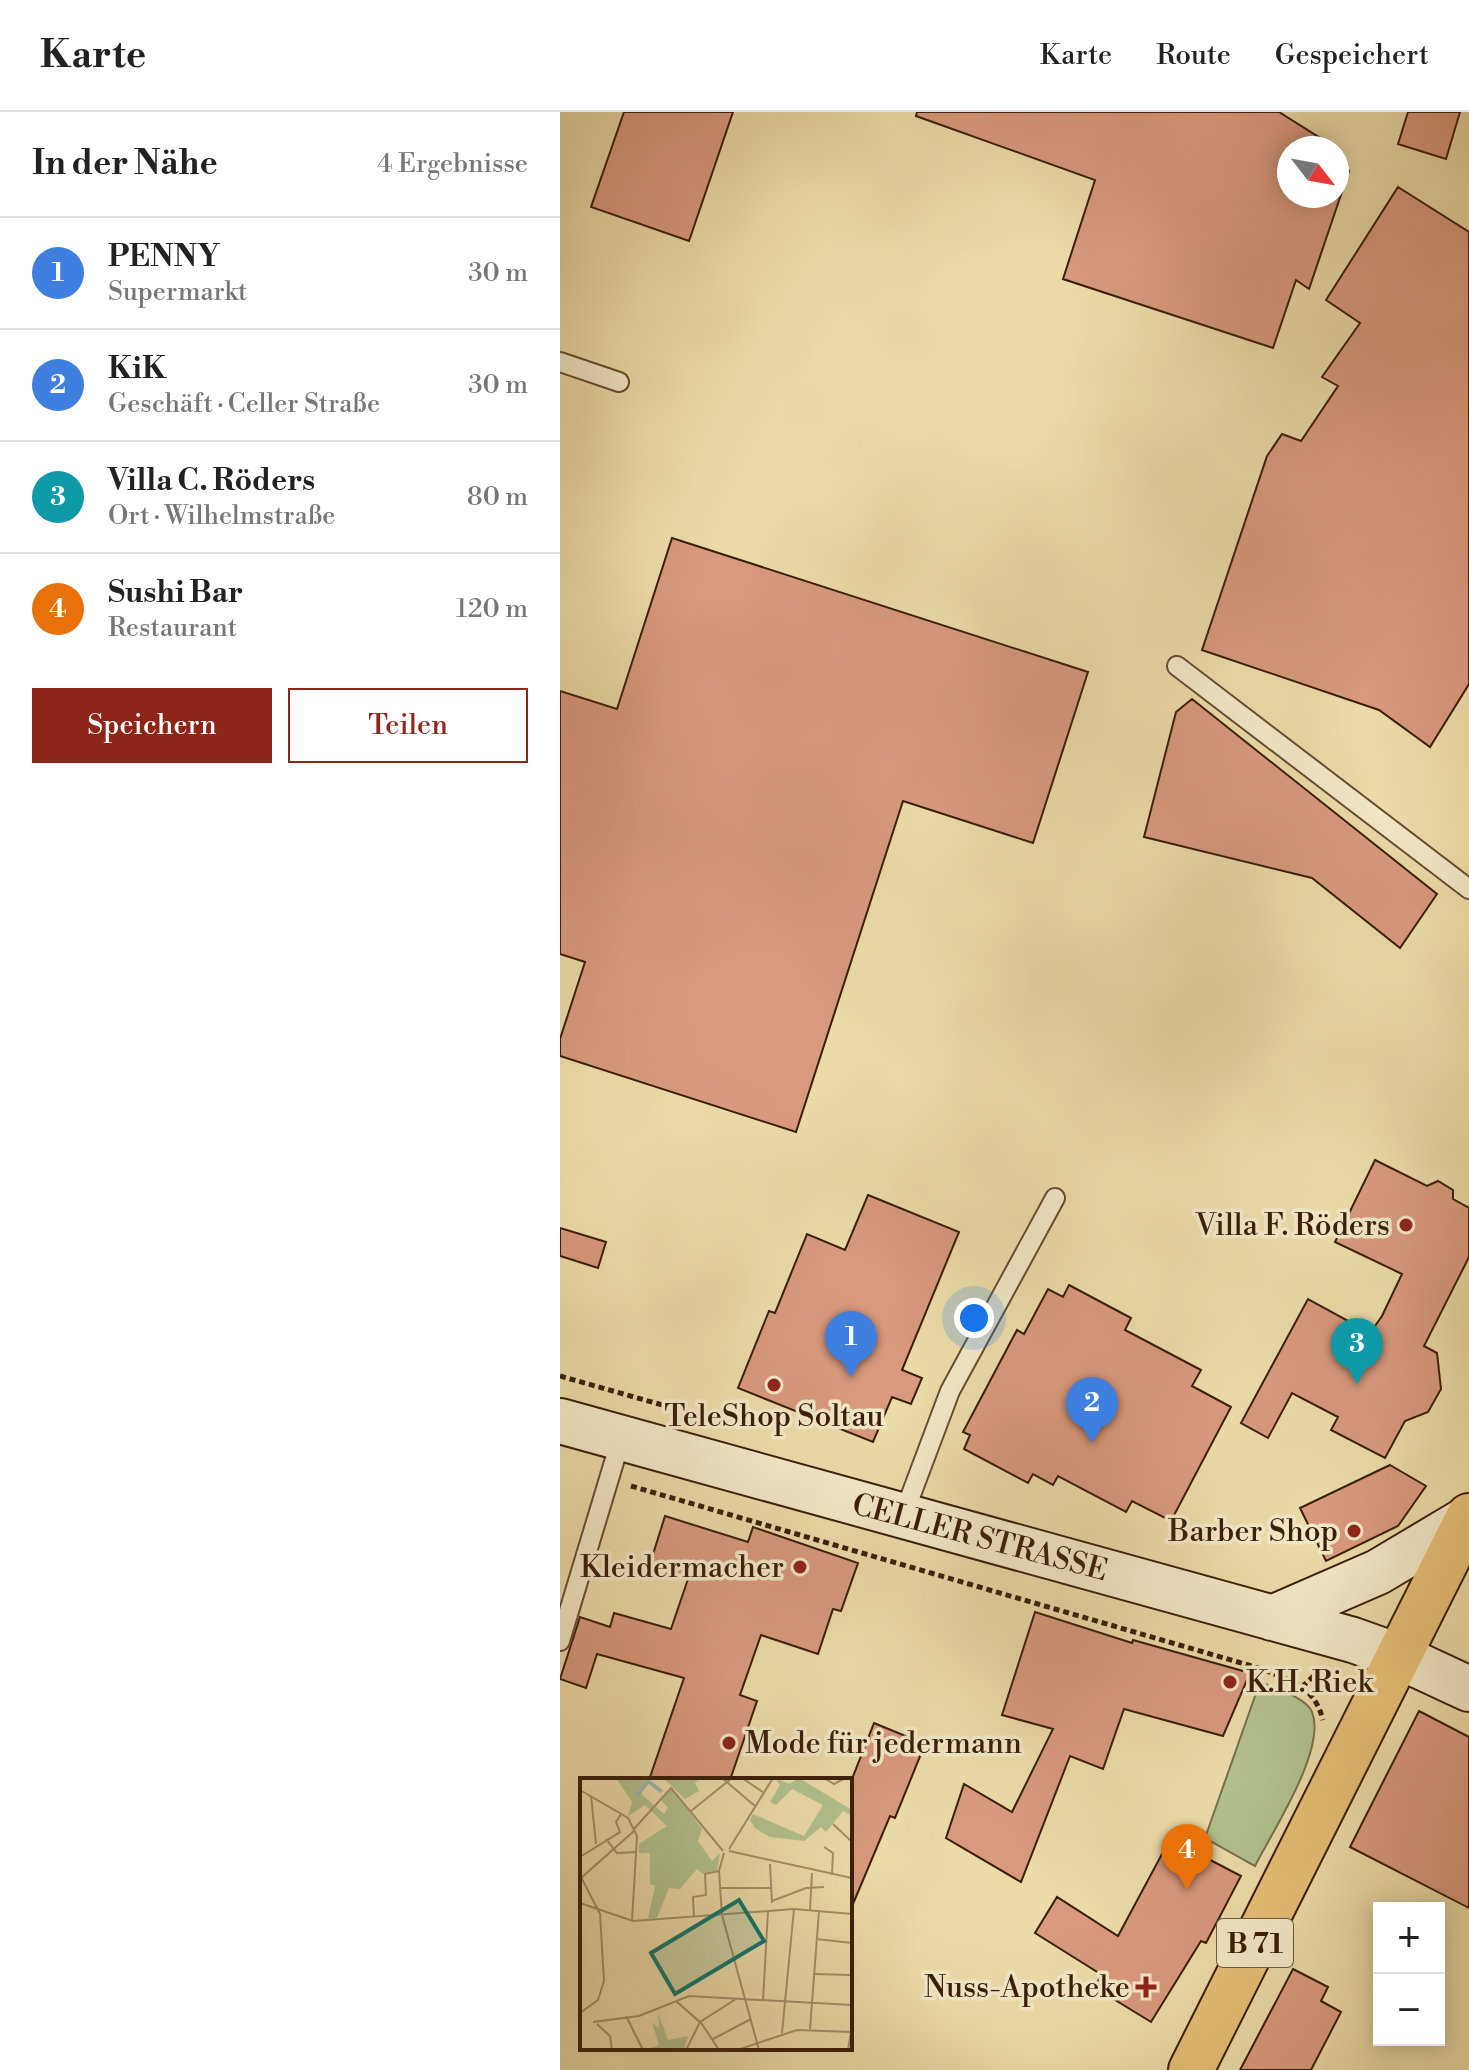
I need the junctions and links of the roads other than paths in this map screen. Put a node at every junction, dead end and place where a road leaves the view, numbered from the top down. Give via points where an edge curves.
1 (560, 362) edge
2 (619, 382) dead end
3 (1177, 666) dead end
4 (1469, 889) edge
5 (1055, 1198) dead end
6 (560, 1421) edge
7 (615, 1459) junction
8 (903, 1516) junction
9 (1468, 1518) edge
10 (1272, 1618) junction
11 (560, 1641) edge
12 (1398, 1656) junction
13 (1469, 1689) edge
14 (1191, 2070) edge

1 - 2 lane
3 - 4 lane
5 - 8 lane via 950,1391
6 - 7 main road, CELLER STRASSE
7 - 8 main road, CELLER STRASSE
7 - 11 lane
8 - 10 main road, CELLER STRASSE
9 - 10 main road via 1378,1572
9 - 12 main road, B 71
10 - 12 main road, CELLER STRASSE
12 - 13 main road, CELLER STRASSE
12 - 14 main road, B 71

